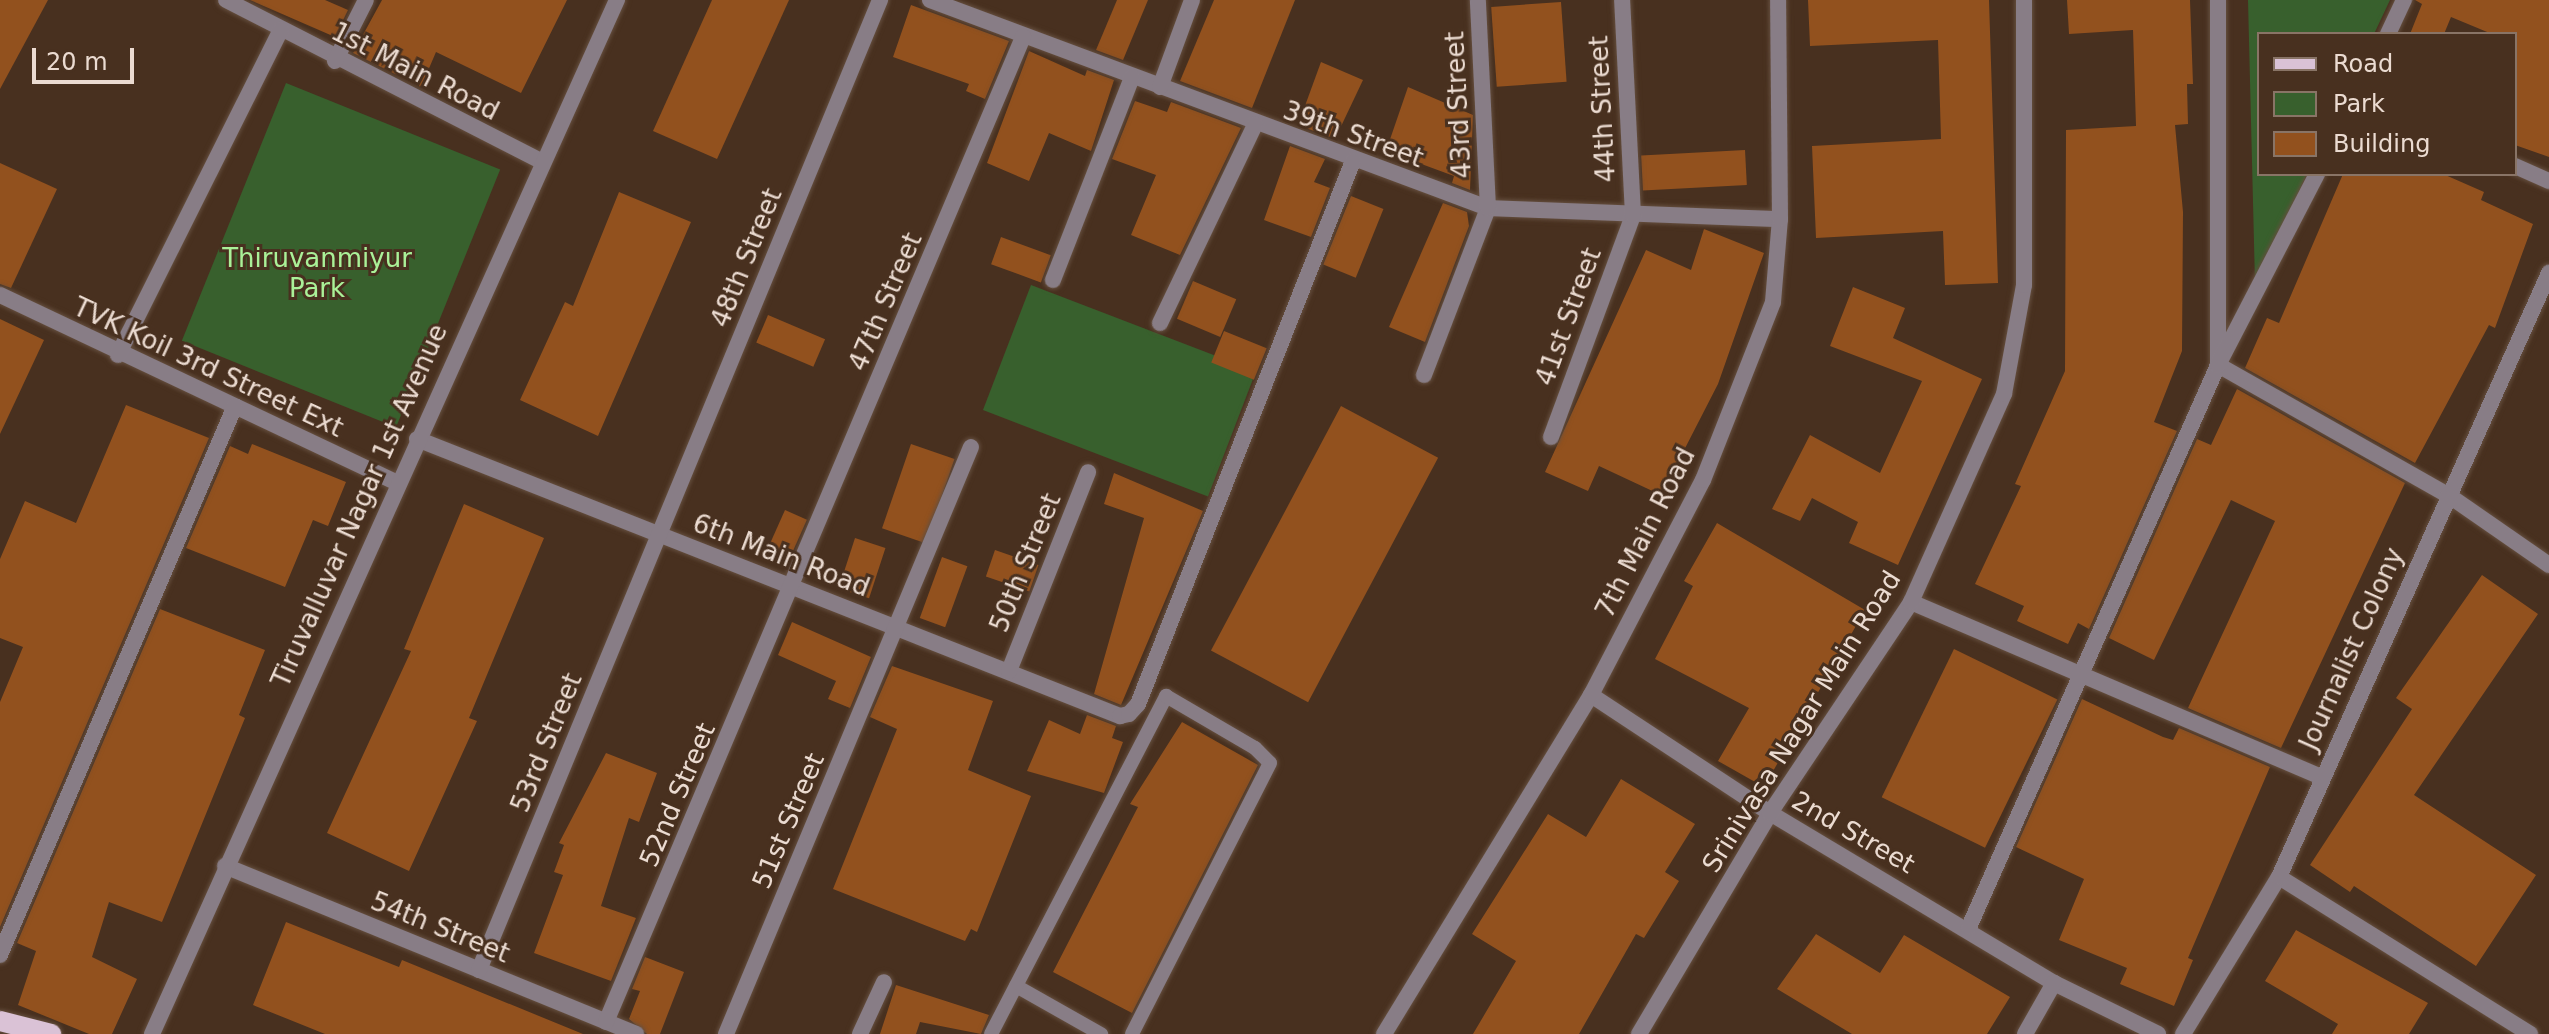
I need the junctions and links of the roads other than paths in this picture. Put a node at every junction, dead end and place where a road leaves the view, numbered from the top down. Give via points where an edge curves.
1 (226, 0) edge
2 (366, 0) edge
3 (617, 0) edge
4 (880, 0) edge
5 (930, 0) edge
6 (1192, 0) edge
7 (1478, 0) edge
8 (1622, 0) edge
9 (1778, 0) edge
10 (2024, 0) edge
11 (2218, 0) edge
12 (2404, 0) edge
13 (281, 29) junction
14 (2389, 32) edge
15 (1023, 37) junction
16 (335, 61) junction
17 (1132, 77) junction
18 (1160, 87) junction
19 (1255, 125) junction
20 (1353, 161) junction
21 (542, 162) junction
22 (2517, 167) edge
23 (2316, 176) edge
24 (2549, 181) edge
25 (1488, 208) junction
26 (1633, 215) junction
27 (1780, 219) junction
28 (2549, 273) edge
29 (1053, 280) dead end
30 (0, 295) edge
31 (1160, 323) dead end
32 (118, 355) junction
33 (2218, 365) junction
34 (1424, 375) dead end
35 (235, 406) junction
36 (1551, 437) dead end
37 (417, 439) junction
38 (971, 447) dead end
39 (1088, 472) dead end
40 (395, 482) junction
41 (2448, 495) junction
42 (659, 534) junction
43 (2549, 565) edge
44 (793, 586) junction
45 (1911, 602) junction
46 (896, 627) junction
47 (1009, 671) junction
48 (2080, 678) junction
49 (1591, 695) junction
50 (2321, 777) junction
51 (1770, 813) junction
52 (225, 866) junction
53 (2279, 877) junction
54 (1969, 927) junction
55 (0, 955) edge
56 (479, 970) junction
57 (884, 982) dead end
58 (2054, 983) junction
59 (1016, 986) junction
60 (0, 1021) edge
61 (606, 1022) junction
62 (51, 1034) edge
63 (152, 1034) edge
64 (636, 1034) edge
65 (726, 1034) edge
66 (860, 1034) edge
67 (991, 1034) edge
68 (1101, 1034) edge
69 (1132, 1034) edge
70 (1384, 1034) edge
71 (1639, 1034) edge
72 (2025, 1034) edge
73 (2158, 1034) edge
74 (2183, 1034) edge
75 (2530, 1034) edge

1 - 13 street, 1st Main Road
2 - 16 street
3 - 21 street, Tiruvalluvar Nagar 1st Avenue
4 - 42 street, 48th Street
5 - 15 street, 39th Street
6 - 18 street
7 - 25 street, 43rd Street
8 - 26 street, 44th Street
9 - 27 street, 7th Main Road
10 - 45 street, Srinivasa Nagar Main Road via 2024,285 2007,379
11 - 33 street
12 - 14 street
13 - 16 street, 1st Main Road
13 - 32 street
15 - 17 street, 39th Street
15 - 44 street, 47th Street
16 - 21 street, 1st Main Road
17 - 18 street, 39th Street
17 - 29 street
18 - 19 street, 39th Street
19 - 20 street, 39th Street
19 - 31 street
20 - 25 street, 39th Street
20 - 47 street, 6th Main Road via 1138,704 1129,714
21 - 37 street, Tiruvalluvar Nagar 1st Avenue
22 - 24 street
23 - 33 street
25 - 26 street, 39th Street
25 - 34 street
26 - 27 street, 39th Street
26 - 36 street, 41st Street
27 - 49 street, 7th Main Road via 1773,302 1709,465
28 - 41 street, Journalist Colony
30 - 32 street, TVK Koil 3rd Street Ext
32 - 35 street, TVK Koil 3rd Street Ext
33 - 41 street
33 - 48 street
35 - 40 street, TVK Koil 3rd Street Ext
35 - 55 street
37 - 40 street, Tiruvalluvar Nagar 1st Avenue
37 - 42 street, 6th Main Road
38 - 46 street, 51st Street
39 - 47 street, 50th Street
40 - 52 street, Tiruvalluvar Nagar 1st Avenue
41 - 43 street
41 - 50 street, Journalist Colony
42 - 44 street, 6th Main Road
42 - 56 street, 53rd Street
44 - 46 street, 6th Main Road
44 - 61 street, 52nd Street
45 - 48 street
45 - 51 street, Srinivasa Nagar Main Road
46 - 47 street, 6th Main Road
46 - 65 street, 51st Street
48 - 50 street
48 - 54 street
49 - 51 street, 2nd Street
49 - 70 street, 7th Main Road
50 - 53 street, Journalist Colony
51 - 54 street, 2nd Street
51 - 71 street, Srinivasa Nagar Main Road
52 - 56 street, 54th Street
52 - 63 street, Tiruvalluvar Nagar 1st Avenue
53 - 74 street, Journalist Colony
53 - 75 street
54 - 58 street, 2nd Street
56 - 61 street, 54th Street
57 - 66 street
58 - 72 street
58 - 73 street, 2nd Street
59 - 67 lane
59 - 68 lane
59 - 69 lane via 1166,696 1255,748 1270,763
60 - 62 main road
61 - 64 street, 54th Street

